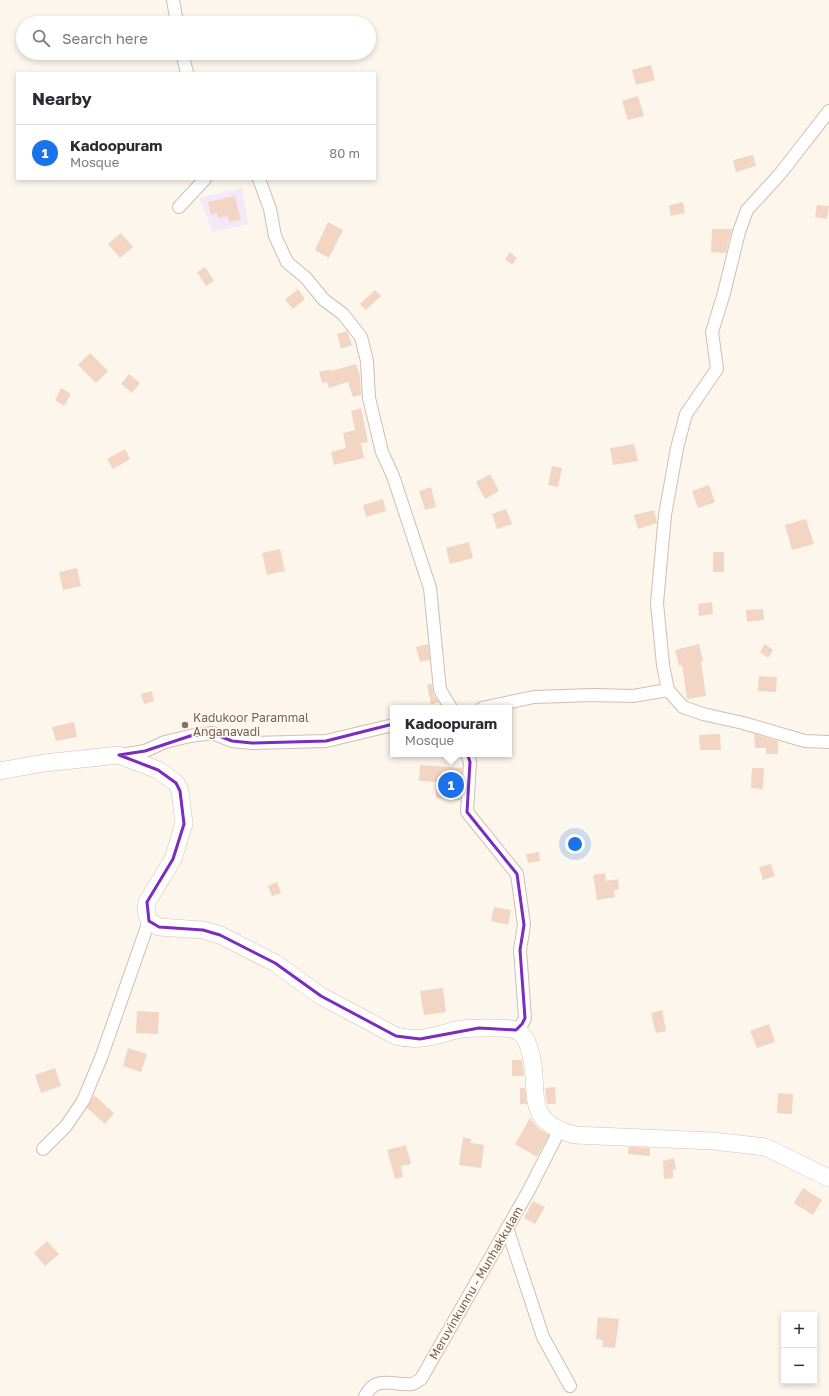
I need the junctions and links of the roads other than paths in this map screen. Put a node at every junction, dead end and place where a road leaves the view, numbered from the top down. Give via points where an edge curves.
1 (173, 0) edge
2 (176, 16) edge
3 (184, 60) edge
4 (187, 72) edge
5 (829, 111) edge
6 (204, 180) edge
7 (259, 180) edge
8 (179, 207) dead end
9 (668, 690) junction
10 (449, 705) edge
11 (496, 705) edge
12 (390, 726) edge
13 (829, 742) edge
14 (119, 755) junction
15 (468, 757) edge
16 (0, 771) edge
17 (149, 921) junction
18 (516, 1030) junction
19 (559, 1131) junction
20 (43, 1149) dead end
21 (829, 1178) edge
22 (507, 1228) junction
23 (570, 1386) dead end
24 (365, 1396) edge

1 - 2 street
3 - 4 street
5 - 9 street via 780,174 747,210 712,332 717,369 686,414 680,434 666,515 657,603
6 - 8 street
7 - 10 street via 270,209 275,236 287,262 306,278 324,300 343,314 361,337 367,361 369,398 382,452 393,476 430,588 440,690
9 - 11 street via 633,696 534,697
9 - 13 street via 683,708 805,741
12 - 14 street via 326,742 252,743 232,741 212,733 190,736 165,742 145,751
14 - 16 main road via 44,763
14 - 17 main road via 167,776 176,784 183,802 184,824 176,852 147,902
15 - 18 street via 467,812 517,874 524,925 520,950 525,1018
17 - 18 main road via 159,927 203,930 220,935 275,962 321,996 396,1036 420,1039 457,1030
17 - 20 street via 102,1058 82,1101 66,1126
18 - 19 main road via 524,1036 533,1062 538,1112
19 - 21 main road via 575,1135 713,1141 765,1147
19 - 22 street, Meruvinkunnu - Munhakkulam via 530,1190
22 - 23 street via 543,1337
22 - 24 street, Meruvinkunnu - Munhakkulam via 421,1380 412,1384 378,1383

